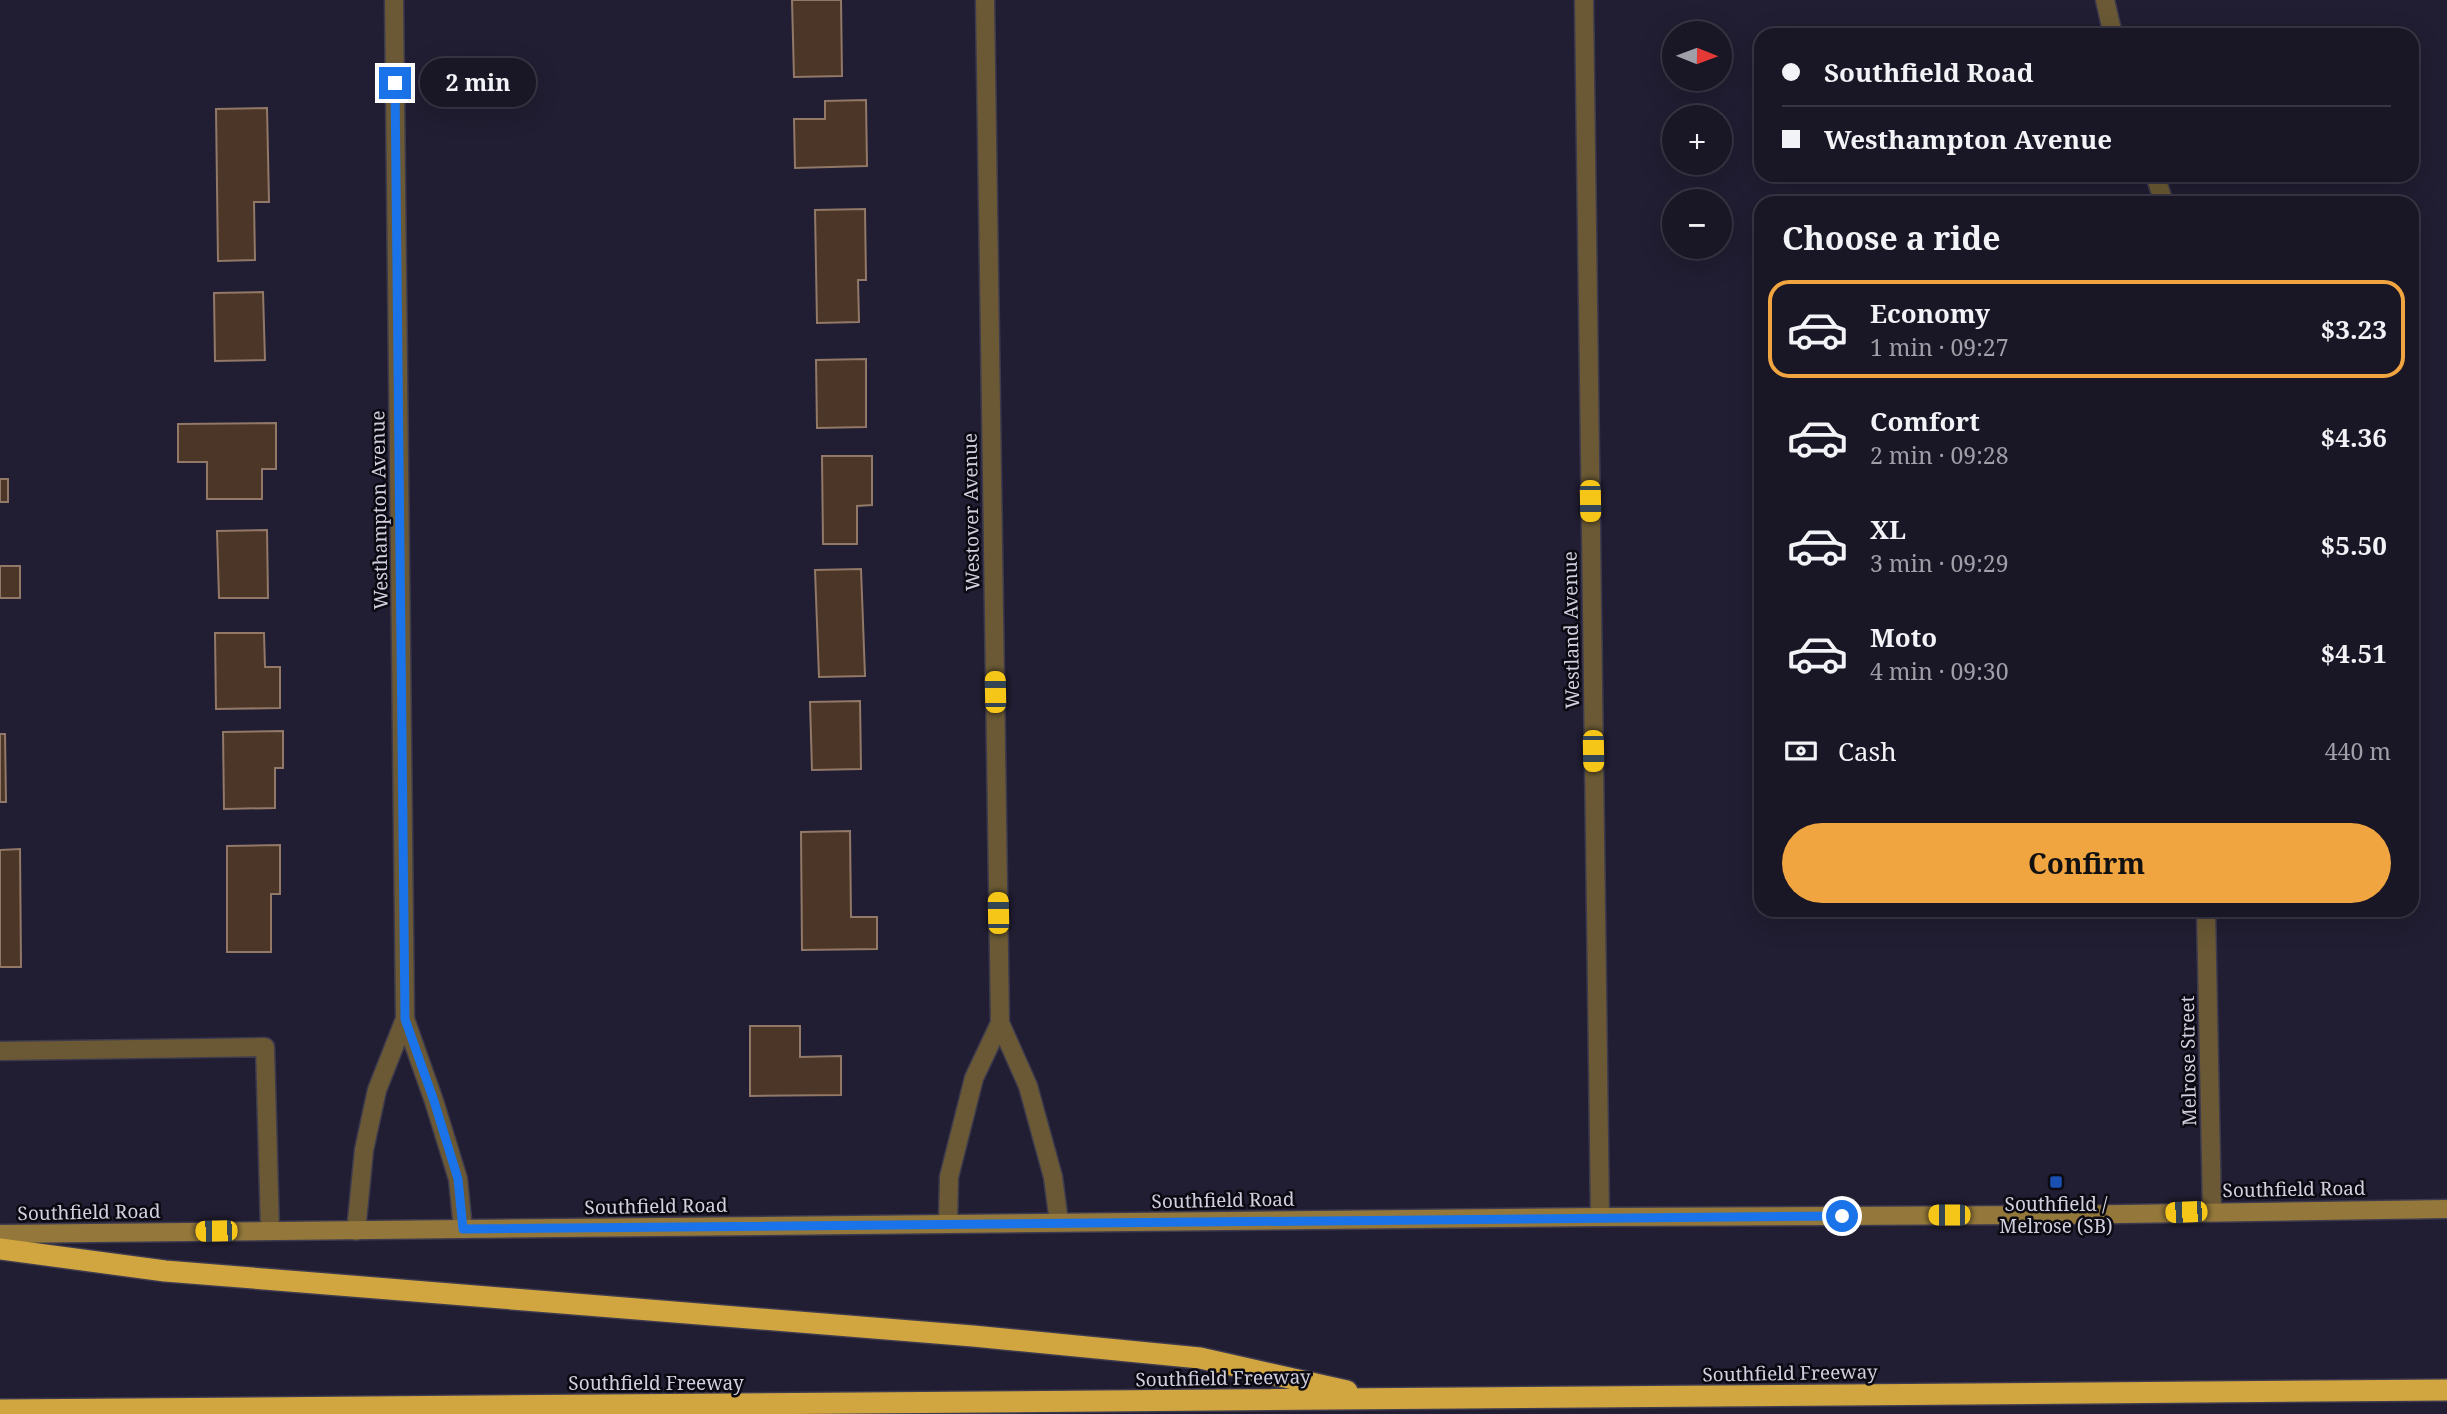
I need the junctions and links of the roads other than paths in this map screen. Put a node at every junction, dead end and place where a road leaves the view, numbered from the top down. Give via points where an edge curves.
1 (394, 0) edge
2 (985, 0) edge
3 (1584, 0) edge
4 (2105, 0) edge
5 (2111, 28) edge
6 (2206, 917) edge
7 (405, 1019) junction
8 (1000, 1023) junction
9 (0, 1051) edge
10 (2447, 1209) edge
11 (2212, 1211) junction
12 (1600, 1217) junction
13 (1059, 1222) junction
14 (948, 1223) junction
15 (463, 1229) junction
16 (270, 1230) junction
17 (356, 1231) junction
18 (0, 1234) edge
19 (0, 1249) edge
20 (2447, 1390) edge
21 (1383, 1399) junction
22 (0, 1410) edge

1 - 7 street, Westhampton Avenue
2 - 8 street, Westover Avenue
3 - 12 street, Westland Avenue
4 - 5 street
6 - 11 street, Melrose Street
7 - 15 street, Westhampton Avenue via 458,1179
7 - 17 street, Westhampton Avenue via 374,1102
8 - 13 street, Westover Avenue via 1028,1086 1053,1177
8 - 14 street, Westover Avenue via 974,1078 950,1177
9 - 16 street via 265,1047
10 - 11 main road, Southfield Road
11 - 12 main road, Southfield Road
12 - 13 main road, Southfield Road
13 - 14 main road, Southfield Road
14 - 15 main road, Southfield Road
15 - 17 main road, Southfield Road
16 - 17 main road, Southfield Road
16 - 18 main road, Southfield Road
19 - 21 highway via 165,1271 1200,1358
20 - 21 highway, Southfield Freeway
21 - 22 highway, Southfield Freeway

